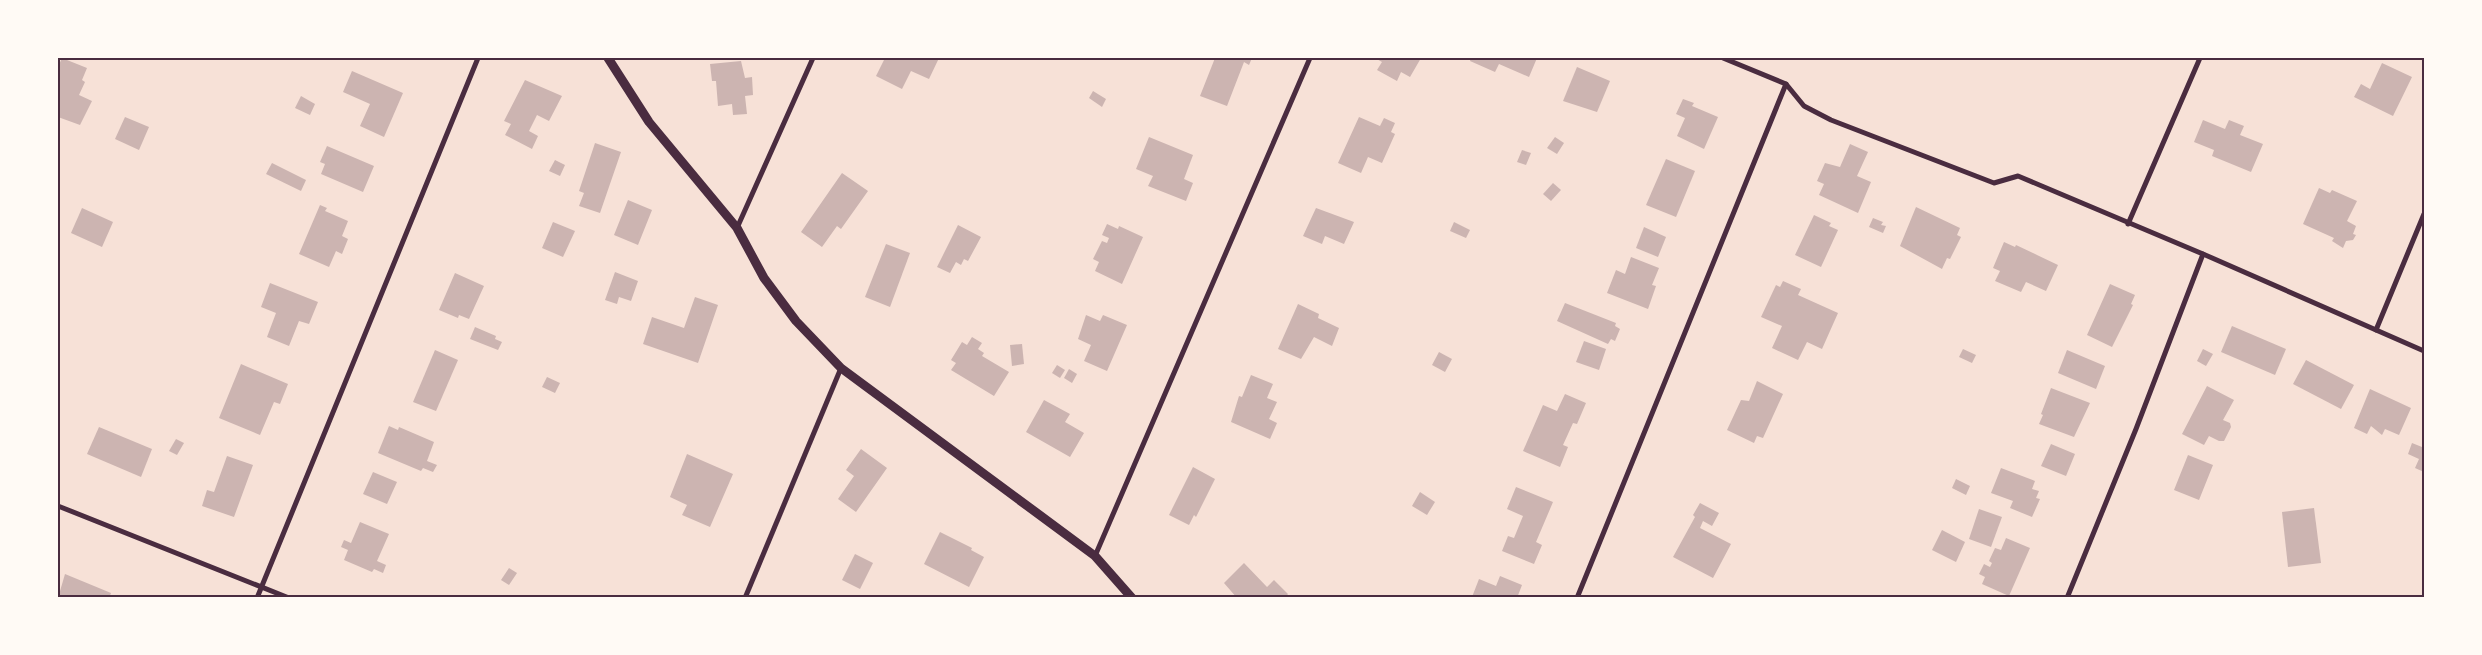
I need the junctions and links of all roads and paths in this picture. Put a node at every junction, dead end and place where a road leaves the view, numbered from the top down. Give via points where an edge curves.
1 (478, 58) edge
2 (608, 58) edge
3 (813, 58) edge
4 (1310, 58) edge
5 (1723, 58) edge
6 (2200, 58) edge
7 (1786, 84) junction
8 (2424, 214) edge
9 (2128, 224) junction
10 (736, 228) junction
11 (2203, 254) junction
12 (2376, 330) junction
13 (2424, 351) edge
14 (841, 368) junction
15 (58, 506) edge
16 (1095, 556) junction
17 (262, 586) junction
18 (257, 598) edge
19 (289, 598) edge
20 (746, 598) edge
21 (1132, 598) edge
22 (1577, 598) edge
23 (2067, 598) edge

1 - 17 street
2 - 10 street via 650,122
3 - 10 street
4 - 16 street
5 - 7 street
6 - 9 street
7 - 9 street via 1804,106 1831,120 1994,184 2018,176
7 - 22 street
8 - 12 street
9 - 11 street
10 - 14 street via 764,278 796,320
11 - 12 street
11 - 23 street
12 - 13 street
14 - 16 street
14 - 20 street
15 - 17 street
16 - 21 street
17 - 18 street
17 - 19 street

